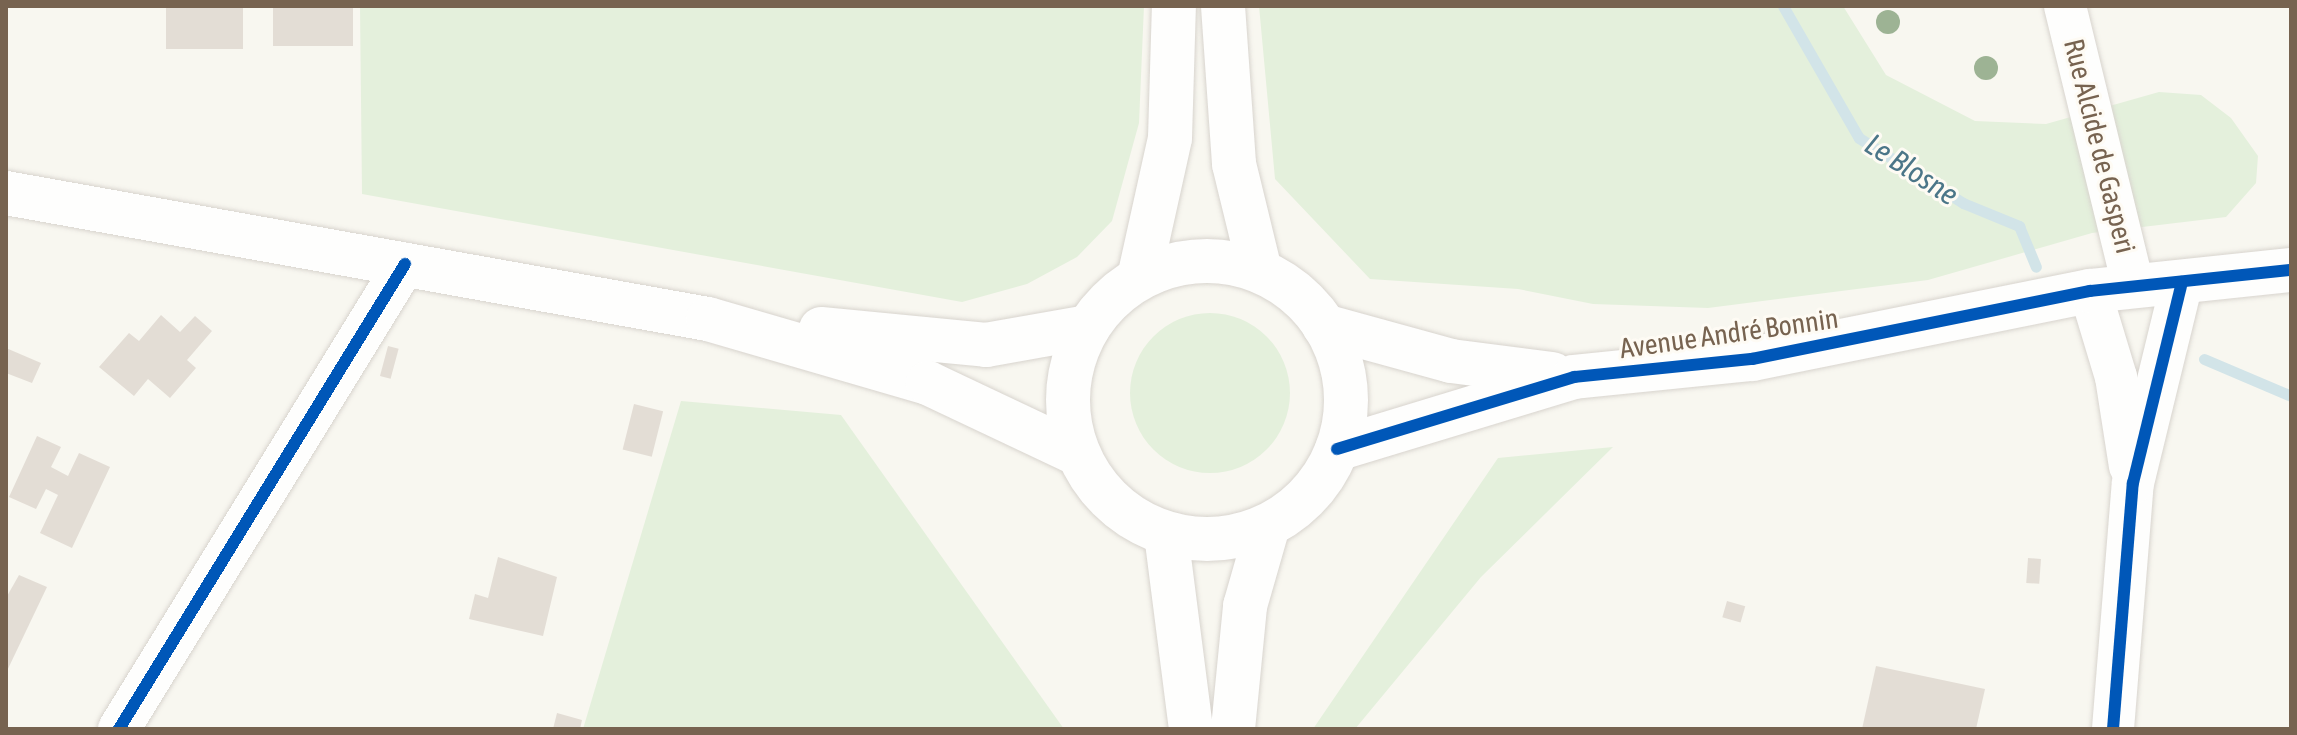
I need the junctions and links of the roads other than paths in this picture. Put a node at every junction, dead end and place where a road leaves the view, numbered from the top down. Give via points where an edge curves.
1 (1174, 6) edge
2 (1223, 6) edge
3 (2065, 6) edge
4 (6, 193) edge
5 (405, 264) junction
6 (2291, 270) edge
7 (1260, 271) junction
8 (1139, 278) junction
9 (2182, 282) junction
10 (2133, 286) junction
11 (2090, 291) junction
12 (708, 319) junction
13 (1324, 326) junction
14 (1088, 327) junction
15 (1574, 377) junction
16 (1337, 449) junction
17 (1078, 454) junction
18 (2133, 483) junction
19 (1268, 526) junction
20 (1166, 534) junction
21 (119, 729) edge
22 (1191, 729) edge
23 (1233, 729) edge
24 (2113, 729) edge

1 - 8 main road via 1170,138
2 - 7 main road via 1234,164
3 - 10 street, Rue Alcide de Gasperi
4 - 5 main road
5 - 12 main road
5 - 21 street
6 - 9 main road, Avenue André Bonnin
7 - 8 main road via 1198,261
7 - 13 main road via 1297,294
8 - 14 main road
9 - 10 main road, Avenue André Bonnin
9 - 18 street
10 - 11 main road, Avenue André Bonnin
11 - 15 main road, Avenue André Bonnin via 1752,359
11 - 18 street via 2116,377
12 - 14 main road via 986,345
12 - 17 main road via 928,383
13 - 15 main road, Avenue André Bonnin via 1451,361
13 - 16 main road via 1345,386
14 - 17 main road via 1070,382
15 - 16 main road, Avenue André Bonnin
16 - 19 main road via 1321,480
17 - 20 main road via 1099,489 1129,516
18 - 24 street
19 - 20 main road via 1200,540
19 - 23 main road via 1245,606
20 - 22 main road

